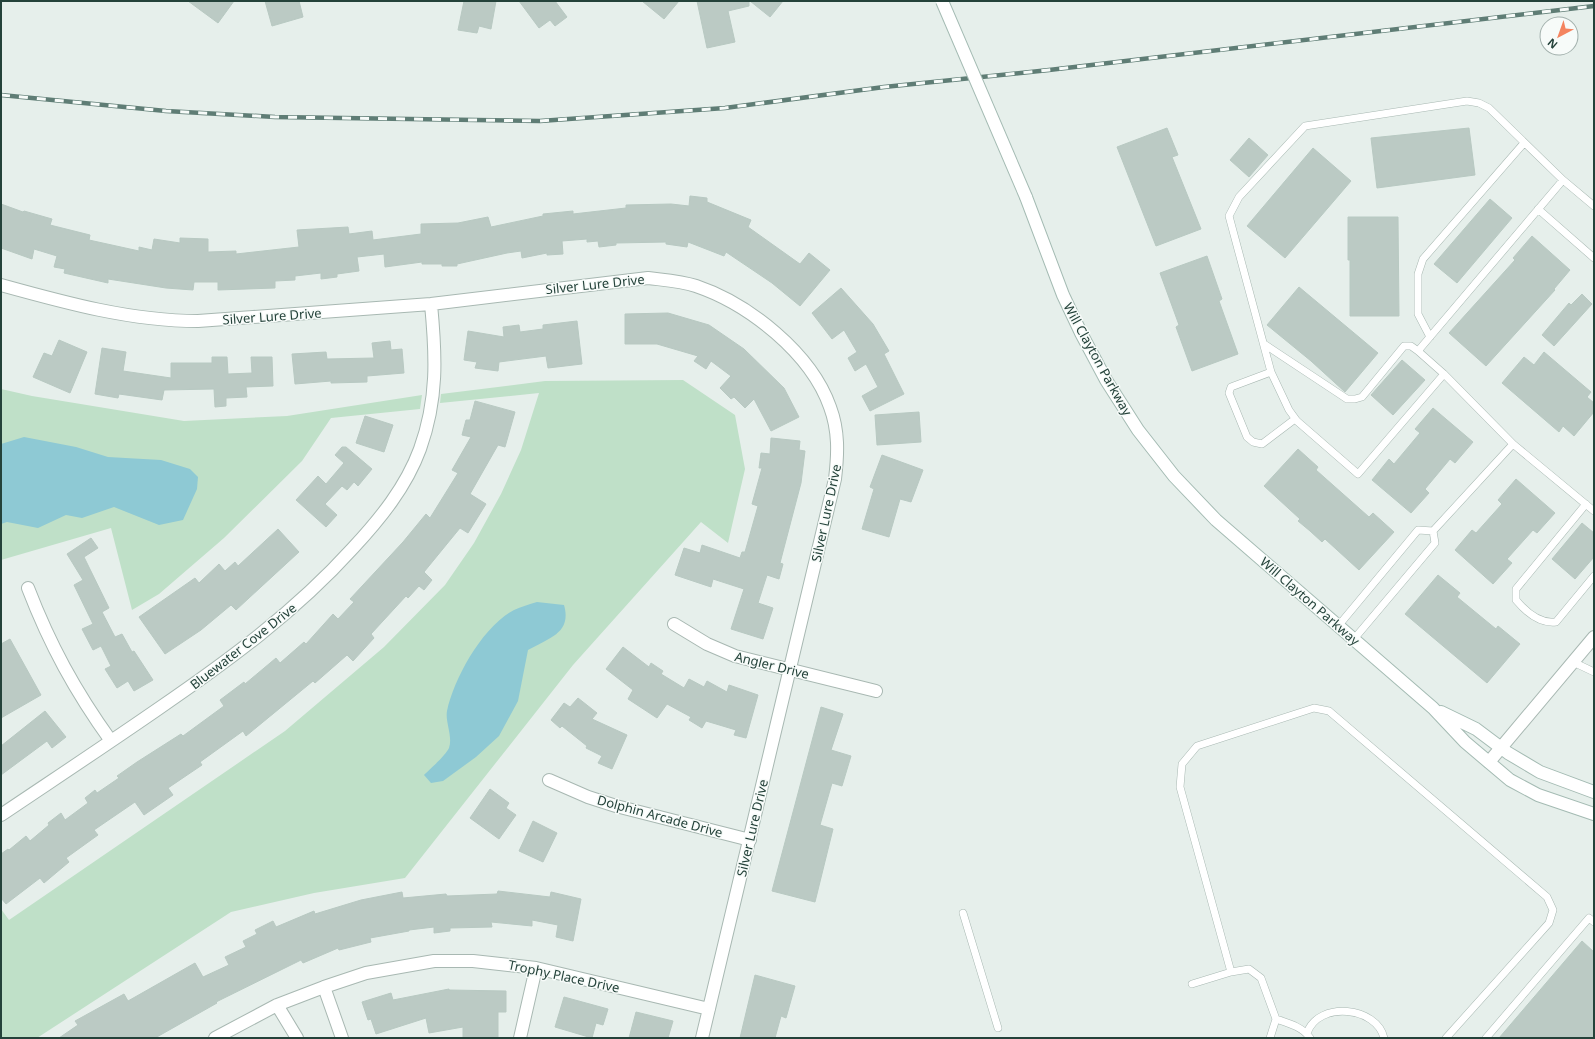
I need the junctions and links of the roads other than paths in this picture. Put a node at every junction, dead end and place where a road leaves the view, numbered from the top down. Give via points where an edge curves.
1 (942, 1) edge
2 (1524, 143) junction
3 (1563, 180) junction
4 (1594, 206) edge
5 (1538, 209) junction
6 (1594, 258) edge
7 (1, 285) edge
8 (431, 304) junction
9 (1430, 337) junction
10 (1264, 344) junction
11 (1418, 351) junction
12 (1271, 372) junction
13 (1444, 374) junction
14 (1295, 419) junction
15 (1513, 444) junction
16 (1586, 504) junction
17 (1594, 511) edge
18 (1433, 531) junction
19 (1594, 576) edge
20 (28, 588) dead end
21 (674, 624) dead end
22 (1339, 625) junction
23 (1594, 637) edge
24 (1354, 639) junction
25 (1573, 662) junction
26 (790, 669) junction
27 (1594, 672) edge
28 (876, 691) dead end
29 (1433, 708) junction
30 (111, 741) junction
31 (1500, 747) junction
32 (1489, 762) junction
33 (550, 780) dead end
34 (1594, 792) edge
35 (1594, 814) edge
36 (1, 815) edge
37 (750, 840) junction
38 (963, 913) dead end
39 (1594, 922) edge
40 (536, 968) junction
41 (1231, 972) junction
42 (1192, 984) dead end
43 (324, 987) junction
44 (277, 1005) junction
45 (709, 1009) junction
46 (1276, 1019) junction
47 (998, 1028) dead end
48 (1308, 1036) edge
49 (215, 1038) edge
50 (297, 1038) edge
51 (342, 1038) edge
52 (520, 1038) edge
53 (702, 1038) edge
54 (1270, 1038) edge
55 (1384, 1038) edge
56 (1446, 1038) edge
57 (1486, 1038) edge

1 - 22 street, Will Clayton Parkway, bridge via 1026,197 1063,295 1106,380 1138,430 1174,476 1216,520
2 - 3 lane
2 - 9 lane via 1423,259 1418,274 1418,314
2 - 10 lane via 1489,108 1479,102 1467,101 1305,126 1239,197 1229,216
3 - 4 lane
3 - 5 lane
5 - 6 lane
5 - 9 lane
7 - 8 street, Silver Lure Drive via 99,310 165,321 263,318
8 - 26 street, Silver Lure Drive via 627,280 672,280 695,286 736,305 774,332 791,348 808,367 830,407 836,429 838,453 835,479
8 - 30 street, Bluewater Cove Drive via 436,361 430,416 420,450 393,500 370,530 295,606 219,667
9 - 11 lane
10 - 11 lane via 1347,399 1362,397 1404,346 1411,346
10 - 12 lane
11 - 13 lane
12 - 14 lane
12 - 14 lane via 1231,387 1229,394 1247,438 1262,444
13 - 14 lane via 1358,474
13 - 15 lane
15 - 16 lane
15 - 18 lane
16 - 17 lane
16 - 19 lane via 1516,589 1516,600 1524,610 1537,619 1546,623 1556,622
18 - 22 lane via 1418,530
18 - 24 lane via 1435,543
20 - 30 street via 43,628 66,673
21 - 26 street, Angler Drive via 707,644 735,656
22 - 24 street, Will Clayton Parkway
23 - 25 street
24 - 29 street, Will Clayton Parkway
25 - 27 lane
25 - 31 street
26 - 28 street, Angler Drive
26 - 37 street, Silver Lure Drive
29 - 31 street, Will Clayton Parkway via 1476,729
29 - 32 street, Will Clayton Parkway via 1465,742
30 - 36 street, Bluewater Cove Drive
31 - 32 street
31 - 34 street, Will Clayton Parkway via 1540,772
32 - 35 street, Will Clayton Parkway via 1510,780 1538,795
33 - 37 street, Dolphin Arcade Drive via 616,806
37 - 45 street, Silver Lure Drive
38 - 47 lane
39 - 57 lane via 1589,918
40 - 43 street, Trophy Place Drive via 473,961 434,962 366,974
40 - 45 street, Trophy Place Drive
40 - 52 street
41 - 42 lane
41 - 46 lane via 1249,970 1261,978
41 - 56 lane via 1180,787 1182,764 1197,746 1314,708 1329,711 1548,897 1553,910 1549,923
43 - 44 street, Trophy Place Drive
43 - 51 street
44 - 49 street, Trophy Place Drive
44 - 50 street
45 - 53 street, Silver Lure Drive
46 - 48 lane via 1295,1026
46 - 54 lane
48 - 55 lane via 1310,1024 1318,1017 1327,1012 1341,1012 1361,1014 1383,1030

